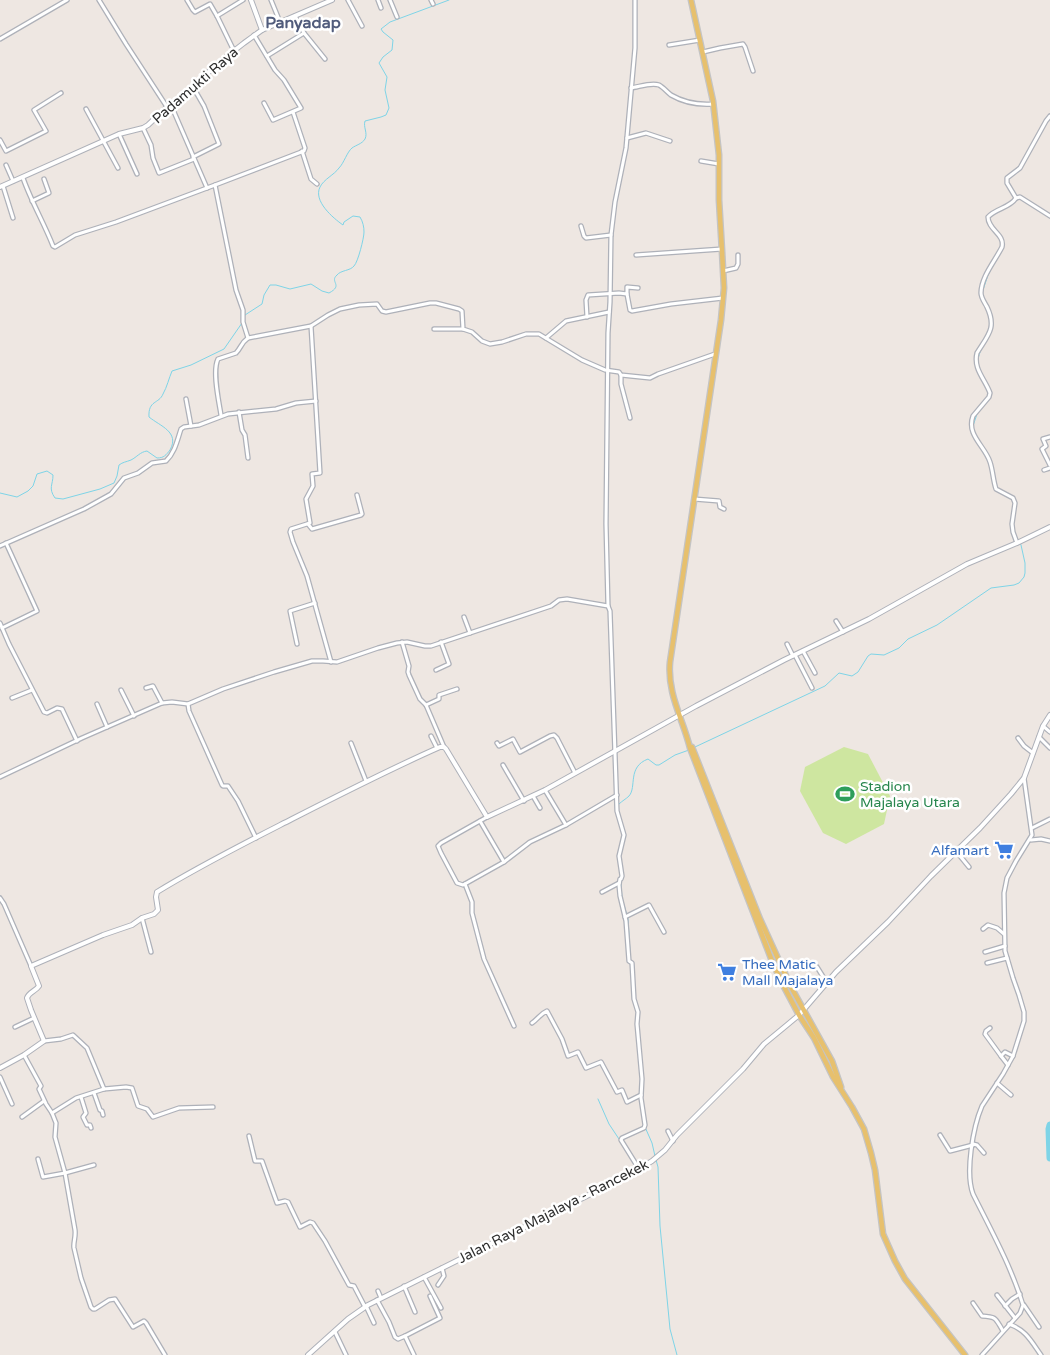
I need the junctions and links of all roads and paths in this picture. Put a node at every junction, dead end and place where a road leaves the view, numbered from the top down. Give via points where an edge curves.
1 (67, 0) edge
2 (99, 0) edge
3 (187, 0) edge
4 (243, 0) edge
5 (251, 0) edge
6 (271, 0) edge
7 (332, 0) edge
8 (348, 0) edge
9 (378, 0) edge
10 (390, 0) edge
11 (634, 0) edge
12 (692, 0) edge
13 (381, 8) dead end
14 (217, 16) junction
15 (295, 16) junction
16 (397, 17) dead end
17 (280, 23) junction
18 (362, 26) dead end
19 (262, 30) junction
20 (304, 33) junction
21 (0, 38) edge
22 (256, 38) junction
23 (700, 40) junction
24 (669, 44) dead end
25 (234, 50) junction
26 (703, 52) junction
27 (267, 56) junction
28 (325, 59) dead end
29 (753, 71) dead end
30 (194, 88) junction
31 (631, 88) junction
32 (62, 93) dead end
33 (264, 103) dead end
34 (713, 104) junction
35 (169, 106) junction
36 (86, 109) dead end
37 (293, 112) junction
38 (1050, 116) edge
39 (143, 128) junction
40 (120, 136) junction
41 (627, 138) junction
42 (0, 140) edge
43 (103, 141) junction
44 (670, 141) dead end
45 (2, 150) edge
46 (302, 151) junction
47 (194, 158) junction
48 (700, 160) dead end
49 (719, 164) junction
50 (6, 165) dead end
51 (118, 168) dead end
52 (137, 174) dead end
53 (23, 178) junction
54 (44, 179) dead end
55 (13, 182) junction
56 (317, 184) dead end
57 (1, 186) edge
58 (215, 186) junction
59 (208, 188) junction
60 (1016, 198) junction
61 (32, 201) junction
62 (1050, 216) edge
63 (14, 218) dead end
64 (581, 226) dead end
65 (611, 235) junction
66 (722, 249) junction
67 (636, 255) dead end
68 (738, 255) dead end
69 (723, 271) junction
70 (638, 288) dead end
71 (609, 293) junction
72 (627, 294) junction
73 (723, 298) junction
74 (609, 312) junction
75 (587, 317) junction
76 (311, 326) junction
77 (434, 329) dead end
78 (463, 329) junction
79 (248, 338) junction
80 (546, 338) junction
81 (715, 354) junction
82 (608, 370) junction
83 (621, 375) junction
84 (186, 399) dead end
85 (316, 401) junction
86 (239, 412) junction
87 (221, 416) junction
88 (630, 418) dead end
89 (191, 426) junction
90 (1050, 437) edge
91 (248, 458) dead end
92 (1050, 467) edge
93 (1044, 470) dead end
94 (357, 495) dead end
95 (694, 499) junction
96 (724, 509) dead end
97 (308, 524) junction
98 (1050, 527) edge
99 (6, 543) junction
100 (1017, 543) junction
101 (0, 546) edge
102 (315, 603) junction
103 (608, 606) junction
104 (464, 617) dead end
105 (836, 621) dead end
106 (0, 623) edge
107 (2, 628) junction
108 (843, 633) junction
109 (470, 634) junction
110 (402, 642) junction
111 (442, 642) junction
112 (297, 644) dead end
113 (787, 644) dead end
114 (803, 651) junction
115 (794, 655) junction
116 (331, 662) junction
117 (436, 670) dead end
118 (815, 673) dead end
119 (146, 688) dead end
120 (812, 688) dead end
121 (457, 689) dead end
122 (32, 690) junction
123 (121, 690) dead end
124 (12, 698) dead end
125 (162, 703) junction
126 (97, 704) dead end
127 (188, 704) junction
128 (426, 705) junction
129 (1050, 715) edge
130 (134, 716) junction
131 (678, 716) junction
132 (1043, 726) junction
133 (107, 727) junction
134 (1050, 732) edge
135 (431, 736) dead end
136 (1039, 737) junction
137 (1018, 738) dead end
138 (77, 741) junction
139 (688, 741) junction
140 (351, 743) dead end
141 (497, 743) dead end
142 (1049, 746) edge
143 (444, 747) junction
144 (437, 748) junction
145 (616, 750) junction
146 (1033, 753) junction
147 (503, 765) dead end
148 (575, 773) junction
149 (0, 777) edge
150 (1024, 778) junction
151 (366, 781) junction
152 (545, 790) junction
153 (617, 795) junction
154 (533, 796) junction
155 (524, 801) junction
156 (540, 808) dead end
157 (486, 817) junction
158 (1050, 819) edge
159 (480, 821) junction
160 (566, 825) junction
161 (1032, 828) junction
162 (256, 838) junction
163 (1030, 840) junction
164 (1050, 842) edge
165 (956, 851) junction
166 (504, 862) junction
167 (969, 867) dead end
168 (619, 883) junction
169 (465, 884) junction
170 (602, 892) dead end
171 (0, 898) edge
172 (626, 916) junction
173 (142, 918) junction
174 (983, 929) dead end
175 (664, 932) dead end
176 (1004, 934) junction
177 (1005, 946) junction
178 (151, 952) dead end
179 (985, 952) dead end
180 (1007, 958) junction
181 (987, 964) dead end
182 (31, 966) junction
183 (817, 967) dead end
184 (827, 983) junction
185 (804, 1009) junction
186 (799, 1015) junction
187 (34, 1018) junction
188 (532, 1023) dead end
189 (514, 1026) dead end
190 (16, 1027) dead end
191 (990, 1028) dead end
192 (44, 1041) junction
193 (24, 1055) junction
194 (1001, 1056) junction
195 (1013, 1056) junction
196 (1008, 1065) junction
197 (0, 1068) edge
198 (0, 1078) edge
199 (997, 1083) junction
200 (104, 1089) junction
201 (842, 1089) junction
202 (94, 1093) junction
203 (641, 1095) junction
204 (1011, 1095) dead end
205 (80, 1097) junction
206 (44, 1101) junction
207 (12, 1104) dead end
208 (213, 1107) dead end
209 (52, 1113) junction
210 (103, 1115) dead end
211 (22, 1117) dead end
212 (91, 1128) dead end
213 (668, 1131) dead end
214 (940, 1134) dead end
215 (248, 1136) dead end
216 (672, 1141) junction
217 (973, 1144) junction
218 (984, 1153) dead end
219 (38, 1160) dead end
220 (94, 1165) dead end
221 (639, 1169) junction
222 (64, 1173) junction
223 (442, 1268) junction
224 (424, 1276) junction
225 (438, 1284) dead end
226 (404, 1286) junction
227 (378, 1291) dead end
228 (1020, 1294) junction
229 (430, 1296) dead end
230 (997, 1296) dead end
231 (379, 1299) junction
232 (973, 1303) dead end
233 (1024, 1304) junction
234 (365, 1306) junction
235 (1004, 1306) junction
236 (441, 1308) dead end
237 (415, 1312) dead end
238 (1015, 1318) junction
239 (374, 1323) dead end
240 (1009, 1324) junction
241 (1039, 1327) dead end
242 (1003, 1331) junction
243 (335, 1332) junction
244 (405, 1336) junction
245 (165, 1355) edge
246 (308, 1355) edge
247 (346, 1355) edge
248 (414, 1355) edge
249 (965, 1355) edge
250 (982, 1355) edge
251 (1041, 1355) edge

1 - 21 street
2 - 35 street
3 - 14 street via 194,12 210,4
4 - 14 street
5 - 19 street
6 - 17 street
7 - 15 street, Padamukti Raya
8 - 18 street
9 - 13 street
10 - 16 street
11 - 31 street via 635,48
12 - 23 main road
14 - 25 street
15 - 17 street, Padamukti Raya
15 - 20 street
17 - 19 street, Padamukti Raya
19 - 22 street, Padamukti Raya
20 - 27 street
20 - 28 street
22 - 25 street, Padamukti Raya
22 - 27 street
23 - 24 street
23 - 26 main road
25 - 30 street, Padamukti Raya
26 - 29 street via 743,44
26 - 34 main road
27 - 37 street via 301,107
30 - 35 street, Padamukti Raya
30 - 47 street via 219,144
31 - 34 street via 654,84 678,98 702,105
31 - 41 street
32 - 45 street via 34,109 45,131 6,151
33 - 37 street via 272,120
34 - 49 main road
35 - 39 street, Padamukti Raya
35 - 47 street
36 - 43 street
37 - 46 street via 305,148
38 - 60 street via 1020,168 1008,178 1007,183
39 - 40 street, Padamukti Raya
39 - 47 street via 159,173
40 - 43 street, Padamukti Raya
40 - 52 street
41 - 44 street via 646,133
41 - 65 street
42 - 45 street
43 - 51 street
43 - 53 street, Padamukti Raya
46 - 56 street via 311,179
46 - 58 street
47 - 59 street
48 - 49 street
49 - 66 main road
50 - 55 street
53 - 55 street, Padamukti Raya
53 - 61 street
54 - 61 street via 49,193
55 - 57 street, Padamukti Raya
57 - 63 street
58 - 59 street
58 - 79 street
59 - 61 street via 75,235 55,247
60 - 62 street via 1020,197
60 - 100 street via 988,219 1003,243 981,292 992,325 976,358 979,373 990,393 973,416 971,425 973,434 990,460 996,489 1013,498 1015,503 1012,529
64 - 65 street via 586,238
65 - 71 street
66 - 67 street
66 - 69 main road
68 - 69 street via 736,268
69 - 73 main road
70 - 72 street via 628,288
71 - 72 street
71 - 74 street
71 - 75 street via 587,296
72 - 73 street via 632,311
73 - 81 main road
74 - 75 street
74 - 82 street
75 - 80 street via 566,321
76 - 78 street via 328,314 359,305 377,304 386,312 436,303 462,310
76 - 79 street
76 - 85 street
77 - 78 street
78 - 80 street via 490,344 526,334 539,334
79 - 87 street via 238,351 216,362
80 - 82 street via 582,360
81 - 83 street via 650,378
81 - 95 main road
82 - 83 street
82 - 103 street
83 - 88 street
84 - 89 street
85 - 86 street
85 - 97 street via 320,472 312,474 313,486 306,499
86 - 87 street
86 - 91 street
87 - 89 street
89 - 99 street via 181,429 172,454 163,462 152,463 124,478 111,494 90,506
90 - 92 street via 1043,439 1046,446 1042,449
92 - 93 street
94 - 97 street via 361,515 312,529
95 - 96 street via 719,501 720,508
95 - 131 main road via 669,670
97 - 102 street via 291,529 290,534
98 - 100 street
99 - 101 street
99 - 107 street via 37,611
100 - 108 street via 966,564
102 - 112 street via 290,611
102 - 116 street
103 - 109 street via 559,600 551,606
103 - 145 street
104 - 109 street
105 - 108 street
106 - 107 street
107 - 122 street
108 - 114 street
109 - 111 street
110 - 111 street via 431,646
110 - 116 street
110 - 128 street via 409,675
111 - 117 street via 449,664
113 - 115 street
114 - 115 street
114 - 118 street
115 - 120 street
115 - 131 street
116 - 127 street via 312,661 274,672
119 - 125 street via 153,686
121 - 128 street via 439,695 439,699
122 - 124 street
122 - 138 street via 45,713 62,709
123 - 130 street
125 - 127 street
125 - 130 street
126 - 133 street
127 - 162 street via 222,786 228,786 238,801
128 - 143 street
129 - 132 street, Jalan Raya Majalaya - Rancekek
130 - 133 street
131 - 139 main road
131 - 145 street
132 - 134 street
132 - 136 street, Jalan Raya Majalaya - Rancekek
133 - 138 street
135 - 144 street
136 - 142 street
136 - 146 street, Jalan Raya Majalaya - Rancekek
137 - 146 street
138 - 149 street
139 - 185 main road via 760,919
139 - 186 main road via 772,961
140 - 151 street
141 - 148 street via 500,746 513,740 521,752 554,735
143 - 144 street
143 - 157 street
144 - 151 street
145 - 148 street
145 - 153 street
146 - 150 street, Jalan Raya Majalaya - Rancekek
147 - 155 street
148 - 152 street
150 - 161 street
150 - 165 street, Jalan Raya Majalaya - Rancekek
151 - 162 street
152 - 154 street
152 - 160 street
153 - 160 street
153 - 168 street via 617,811 624,835 619,856 622,876
154 - 155 street
154 - 156 street
155 - 157 street
157 - 159 street
158 - 161 street
159 - 166 street
159 - 169 street via 438,846 458,883
160 - 166 street via 526,845
161 - 163 street
162 - 173 street via 157,892 157,911
163 - 164 street
163 - 176 street via 1007,878
165 - 167 street
165 - 184 street, Jalan Raya Majalaya - Rancekek
166 - 169 street
168 - 170 street
168 - 172 street
169 - 189 street via 484,959
171 - 182 street
172 - 175 street via 649,905
172 - 203 street via 629,961 632,963 638,1012
173 - 178 street
173 - 182 street
174 - 176 street via 990,926
176 - 177 street
177 - 179 street
177 - 180 street
180 - 181 street
180 - 195 street via 1024,1012
182 - 187 street via 39,986 27,998
183 - 184 street
184 - 185 street, Jalan Raya Majalaya - Rancekek
185 - 186 street, Jalan Raya Majalaya - Rancekek
185 - 201 main road via 832,1061
186 - 201 main road
186 - 216 street, Jalan Raya Majalaya - Rancekek via 764,1044
187 - 190 street
187 - 192 street
188 - 203 street via 547,1011 568,1056 578,1052 586,1068 600,1062 617,1092 622,1090 627,1102
191 - 194 street via 985,1034
192 - 193 street
192 - 200 street via 75,1037 87,1048
193 - 197 street
193 - 206 street via 41,1086 39,1089
194 - 195 street via 1005,1052
194 - 196 street
195 - 196 street
196 - 199 street
198 - 207 street
199 - 204 street
199 - 217 street via 979,1111
200 - 202 street
200 - 208 street via 132,1088 137,1105 147,1109 153,1117 182,1108
201 - 249 main road via 870,1147 885,1241 905,1279
202 - 205 street
202 - 210 street
203 - 221 street via 645,1127 621,1140
205 - 209 street
205 - 212 street via 86,1113 83,1117
206 - 209 street
206 - 211 street
209 - 222 street
213 - 216 street
214 - 217 street via 950,1151
215 - 234 street via 256,1161 262,1161 277,1203 288,1202 300,1227 310,1222 314,1224
216 - 221 street, Jalan Raya Majalaya - Rancekek
217 - 218 street
217 - 228 street via 970,1188
219 - 222 street via 42,1177
220 - 222 street
221 - 223 street, Jalan Raya Majalaya - Rancekek
222 - 245 street via 80,1278 91,1307 95,1309 115,1298 133,1327 142,1321 146,1323
223 - 224 street, Jalan Raya Majalaya - Rancekek
223 - 225 street via 444,1276
224 - 226 street, Jalan Raya Majalaya - Rancekek
224 - 236 street
226 - 231 street, Jalan Raya Majalaya - Rancekek
226 - 237 street
227 - 231 street
228 - 233 street
228 - 235 street
229 - 244 street via 440,1318
230 - 235 street
231 - 234 street, Jalan Raya Majalaya - Rancekek
231 - 244 street via 395,1337
232 - 242 street via 982,1316 992,1316
233 - 238 street
233 - 241 street
234 - 239 street
234 - 243 street, Jalan Raya Majalaya - Rancekek
235 - 238 street
238 - 240 street
240 - 242 street
240 - 251 street via 1027,1335
242 - 250 street
243 - 246 street, Jalan Raya Majalaya - Rancekek
243 - 247 street
244 - 248 street

